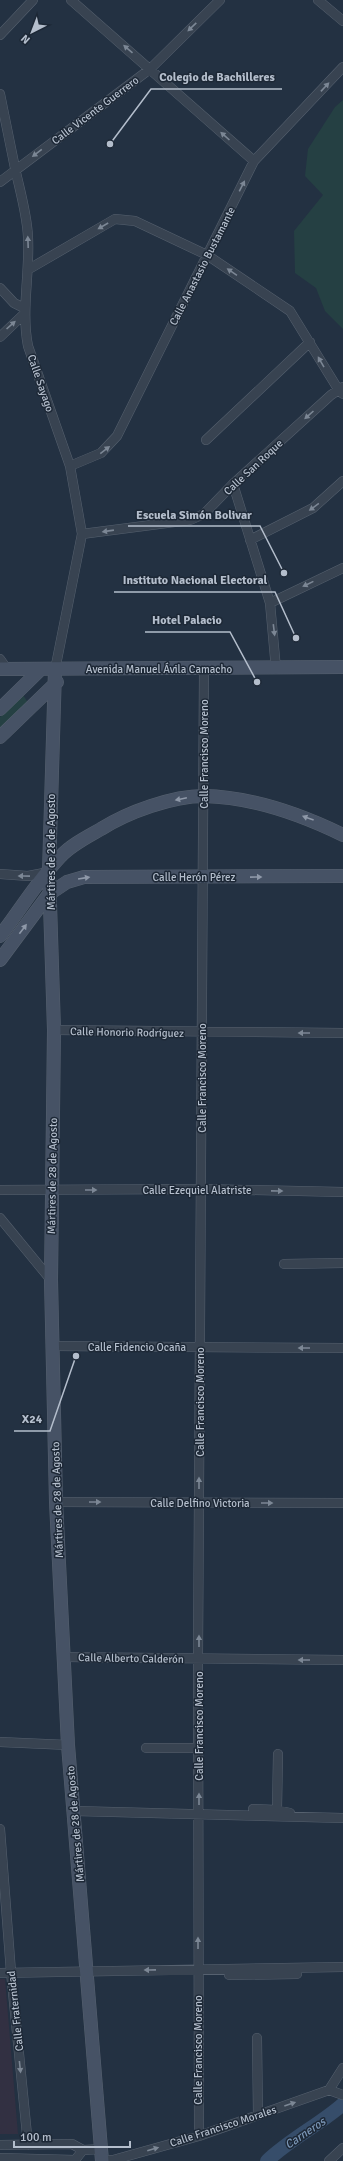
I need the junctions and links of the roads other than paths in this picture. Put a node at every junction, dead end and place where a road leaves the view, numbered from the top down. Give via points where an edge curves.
1 (33, 0) edge
2 (71, 0) edge
3 (220, 0) edge
4 (318, 0) edge
5 (343, 21) edge
6 (0, 35) edge
7 (343, 68) edge
8 (150, 69) junction
9 (0, 94) edge
10 (254, 162) junction
11 (16, 170) junction
12 (0, 182) edge
13 (207, 255) junction
14 (29, 269) junction
15 (0, 288) edge
16 (24, 311) junction
17 (0, 337) edge
18 (310, 342) junction
19 (341, 390) edge
20 (206, 440) dead end
21 (70, 466) junction
22 (343, 481) edge
23 (233, 484) junction
24 (82, 534) junction
25 (250, 540) junction
26 (343, 568) edge
27 (270, 603) junction
28 (2, 666) edge
29 (343, 668) edge
30 (204, 669) junction
31 (276, 669) junction
32 (41, 670) junction
33 (61, 670) junction
34 (55, 685) junction
35 (22, 689) junction
36 (34, 705) junction
37 (0, 709) edge
38 (0, 737) edge
39 (203, 796) junction
40 (343, 835) edge
41 (48, 872) junction
42 (0, 874) edge
43 (343, 876) edge
44 (204, 878) junction
45 (49, 894) junction
46 (0, 936) edge
47 (0, 960) edge
48 (54, 1030) junction
49 (202, 1033) junction
50 (343, 1033) edge
51 (201, 1189) junction
52 (0, 1190) edge
53 (52, 1190) junction
54 (343, 1192) edge
55 (0, 1218) edge
56 (343, 1263) edge
57 (284, 1264) dead end
58 (51, 1280) junction
59 (52, 1346) junction
60 (201, 1348) junction
61 (343, 1348) edge
62 (56, 1502) junction
63 (199, 1503) junction
64 (343, 1503) edge
65 (63, 1657) junction
66 (198, 1660) junction
67 (343, 1660) edge
68 (0, 1742) edge
69 (68, 1745) junction
70 (146, 1748) dead end
71 (199, 1748) junction
72 (278, 1754) dead end
73 (277, 1810) junction
74 (75, 1811) junction
75 (199, 1814) junction
76 (220, 1814) junction
77 (296, 1817) junction
78 (343, 1818) edge
79 (0, 1829) edge
80 (322, 1967) junction
81 (343, 1967) edge
82 (198, 1969) junction
83 (87, 1971) junction
84 (11, 1972) junction
85 (343, 1972) edge
86 (0, 1973) edge
87 (297, 1974) dead end
88 (257, 2038) dead end
89 (343, 2068) edge
90 (329, 2090) junction
91 (341, 2093) edge
92 (258, 2115) junction
93 (199, 2136) junction
94 (0, 2145) edge
95 (28, 2145) junction
96 (343, 2148) edge
97 (83, 2150) junction
98 (102, 2156) edge
99 (0, 2158) edge
100 (80, 2161) edge
101 (329, 2161) edge

1 - 6 street
8 -> 2 street
3 -> 8 street, Calle Vicente Guerrero
4 - 5 street
10 -> 7 street, Calle Anastasio Bustamante
10 -> 8 street
8 -> 11 street, Calle Vicente Guerrero
9 - 11 street, Calle Sayago
13 -> 10 street, Calle Anastasio Bustamante
11 - 12 street, Calle Vicente Guerrero
14 -> 11 street, Calle Sayago via 24,203
13 -> 14 street via 135,221 115,219
18 -> 13 street via 290,311
21 -> 13 street, Calle Anastasio Bustamante via 101,453 117,436
14 - 16 street, Calle Sayago
15 - 16 street
17 -> 16 street
16 - 21 street, Calle Sayago via 28,346
19 -> 18 street
18 - 20 street
19 -> 23 street, Calle San Roque
21 - 24 street, Calle Sayago
22 -> 25 street via 313,508
23 -> 24 street, Calle San Roque via 204,514 190,520
23 - 25 street
24 - 33 street, Calle Sayago
25 - 27 street
26 -> 27 street
27 -> 31 street
28 - 32 main road, Avenida Manuel Ávila Camacho
29 - 31 main road, Avenida Manuel Ávila Camacho
30 - 31 main road, Avenida Manuel Ávila Camacho
30 - 33 main road, Avenida Manuel Ávila Camacho
30 - 39 street, Calle Francisco Moreno
32 - 33 main road, Avenida Manuel Ávila Camacho
32 - 35 main road
33 - 34 main road
34 - 36 main road
34 - 41 main road, Mártires de 28 de Agosto
35 - 36 main road via 31,694
35 - 37 main road
36 - 38 main road
40 -> 39 main road via 286,810
39 -> 41 main road via 162,804 111,822 62,856
39 - 44 street, Calle Francisco Moreno
41 -> 42 street via 28,876
41 - 45 main road, Mártires de 28 de Agosto
41 - 46 main road
44 -> 43 main road, Calle Herón Pérez
45 -> 44 main road, Calle Herón Pérez via 67,882 84,877
44 - 49 street, Calle Francisco Moreno
47 -> 45 main road, Calle Herón Pérez
45 - 48 main road, Mártires de 28 de Agosto
48 - 49 street, Calle Honorio Rodríguez
48 - 53 main road, Mártires de 28 de Agosto
50 -> 49 street, Calle Honorio Rodríguez
49 - 51 street, Calle Francisco Moreno
53 -> 51 street, Calle Ezequiel Alatriste
51 -> 54 street, Calle Ezequiel Alatriste
51 - 60 street, Calle Francisco Moreno
52 - 53 street, Calle Ezequiel Alatriste
53 - 58 main road, Mártires de 28 de Agosto
55 - 58 street
56 - 57 street
58 - 59 main road, Mártires de 28 de Agosto
59 - 60 street, Calle Fidencio Ocaña
59 - 62 main road, Mártires de 28 de Agosto
61 -> 60 street, Calle Fidencio Ocaña
63 -> 60 street, Calle Francisco Moreno
62 -> 63 street, Calle Delfino Victoria
62 - 65 main road, Mártires de 28 de Agosto
63 -> 64 street, Calle Delfino Victoria
66 -> 63 street, Calle Francisco Moreno
65 - 66 street, Calle Alberto Calderón
65 - 69 main road, Mártires de 28 de Agosto
67 -> 66 street, Calle Alberto Calderón
66 - 71 street, Calle Francisco Moreno
68 - 69 street
69 - 74 main road, Mártires de 28 de Agosto
70 - 71 street
75 -> 71 street, Calle Francisco Moreno
72 - 73 street
73 - 76 street via 229,1809
73 - 77 street via 286,1811
74 - 75 street
74 - 83 main road, Mártires de 28 de Agosto
75 - 76 street
82 -> 75 street, Calle Francisco Moreno
76 - 77 street
77 - 78 street
79 - 84 street, Calle Fraternidad
80 - 81 street
80 - 82 street
80 - 85 street via 330,1971
82 -> 83 street
82 - 87 street via 226,1975
82 - 93 street, Calle Francisco Moreno
83 - 84 street
83 - 98 main road, Mártires de 28 de Agosto
84 - 86 street
84 -> 95 street, Calle Fraternidad
88 - 92 street
89 - 90 street
90 - 91 street
92 -> 90 street, Calle Francisco Morales
92 - 93 street, Calle Francisco Morales
98 -> 93 street, Calle Francisco Morales via 113,2160
94 - 95 street
95 - 97 street via 72,2144
96 - 101 street
97 - 98 street, Calle Francisco Morales
97 - 99 street via 75,2160
97 - 100 street

